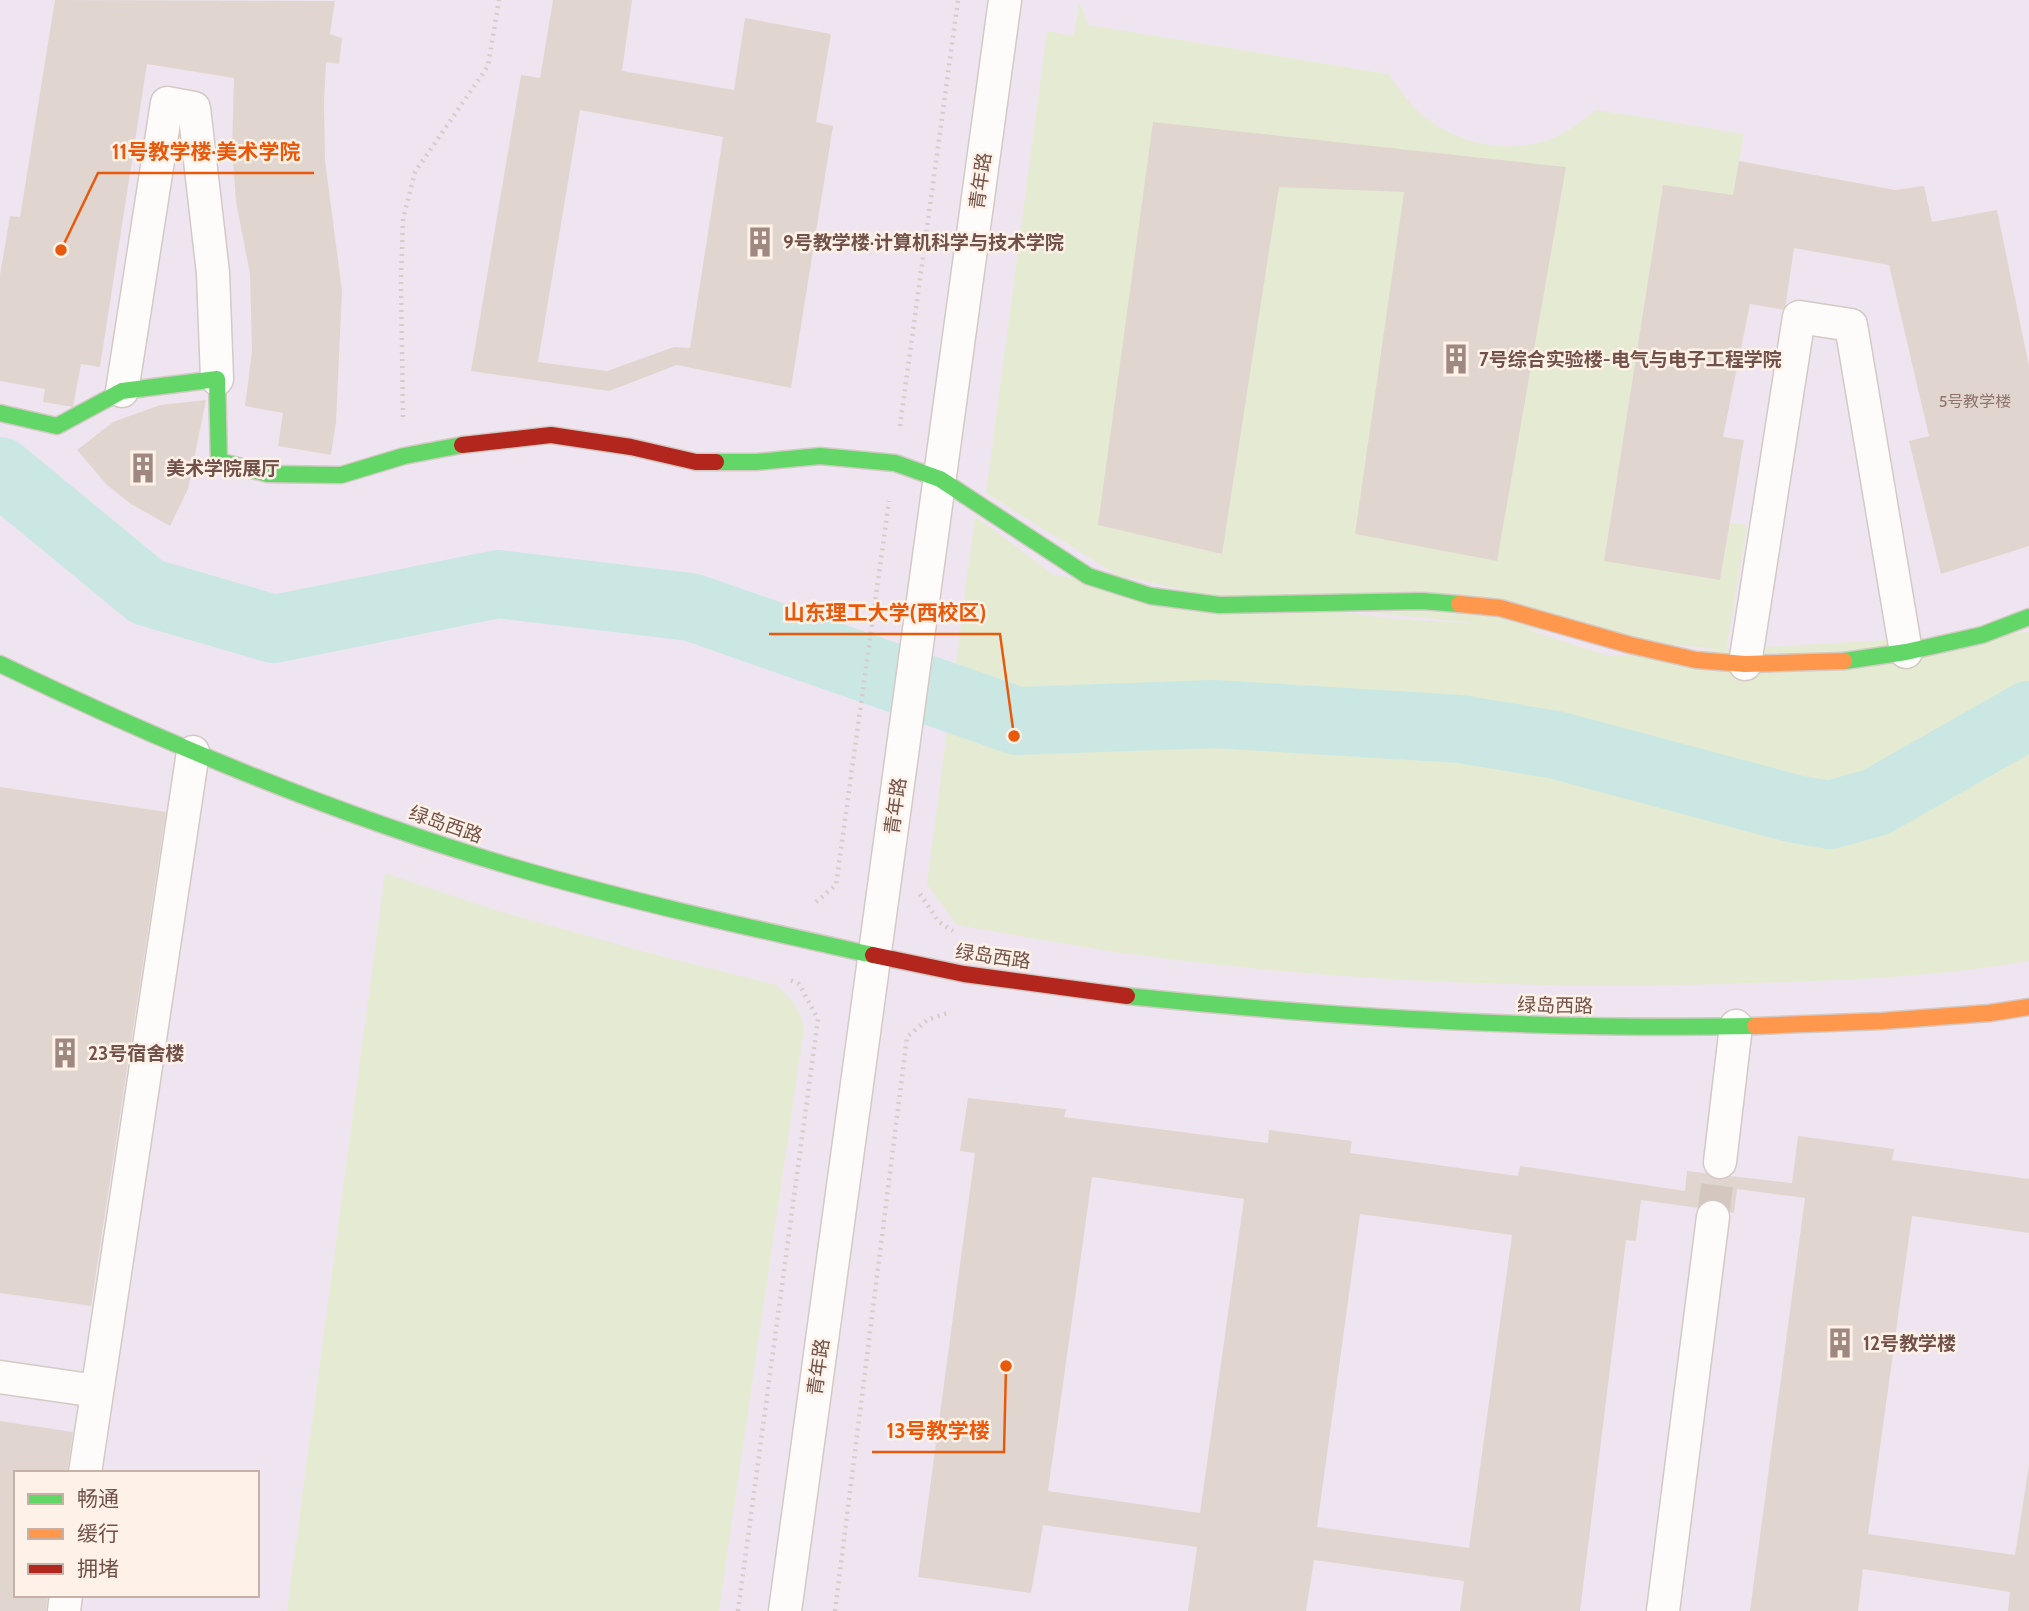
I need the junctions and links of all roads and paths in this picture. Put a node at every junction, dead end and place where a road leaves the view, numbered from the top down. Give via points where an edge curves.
1 (499, 0) edge
2 (958, 0) edge
3 (1005, 0) edge
4 (217, 379) junction
5 (121, 391) junction
6 (0, 413) edge
7 (404, 456) junction
8 (895, 463) junction
9 (940, 479) junction
10 (2029, 617) edge
11 (1906, 652) junction
12 (0, 664) edge
13 (1745, 664) junction
14 (193, 752) junction
15 (920, 895) dead end
16 (808, 903) dead end
17 (956, 932) dead end
18 (875, 955) junction
19 (779, 975) dead end
20 (2029, 1007) edge
21 (957, 1010) dead end
22 (1736, 1026) junction
23 (1720, 1162) tunnel mouth
24 (1713, 1217) tunnel mouth
25 (0, 1377) edge
26 (97, 1391) junction
27 (85, 1471) edge
28 (738, 1611) edge
29 (785, 1611) edge
30 (835, 1611) edge
31 (1663, 1611) edge

1 - 7 path via 488,66 415,172 403,219
2 - 8 path
3 - 9 street, 青年路
4 - 5 street
4 - 5 street via 213,273 194,108 167,103
4 - 7 street via 219,461 268,474 341,475
5 - 6 street via 57,426
7 - 8 street via 551,435 696,462 820,456
8 - 9 street
8 - 16 path via 836,886 818,902
9 - 13 street via 1088,576 1151,596 1219,605 1422,601 1500,608 1630,645 1696,660
9 - 18 street, 青年路
10 - 11 street via 1982,635
11 - 13 street via 1844,661
11 - 13 street via 1851,325 1799,317
12 - 14 street, 绿岛西路
14 - 18 street, 绿岛西路 via 482,858 620,899
14 - 26 street
15 - 17 path via 939,922
18 - 22 street, 绿岛西路 via 960,973 1151,999 1341,1016 1514,1025
18 - 29 street, 青年路
19 - 28 path via 799,984 818,1019
20 - 22 street, 绿岛西路 via 1857,1024
21 - 30 path via 927,1020 907,1037
22 - 23 street
24 - 31 street
25 - 26 street
26 - 27 street

